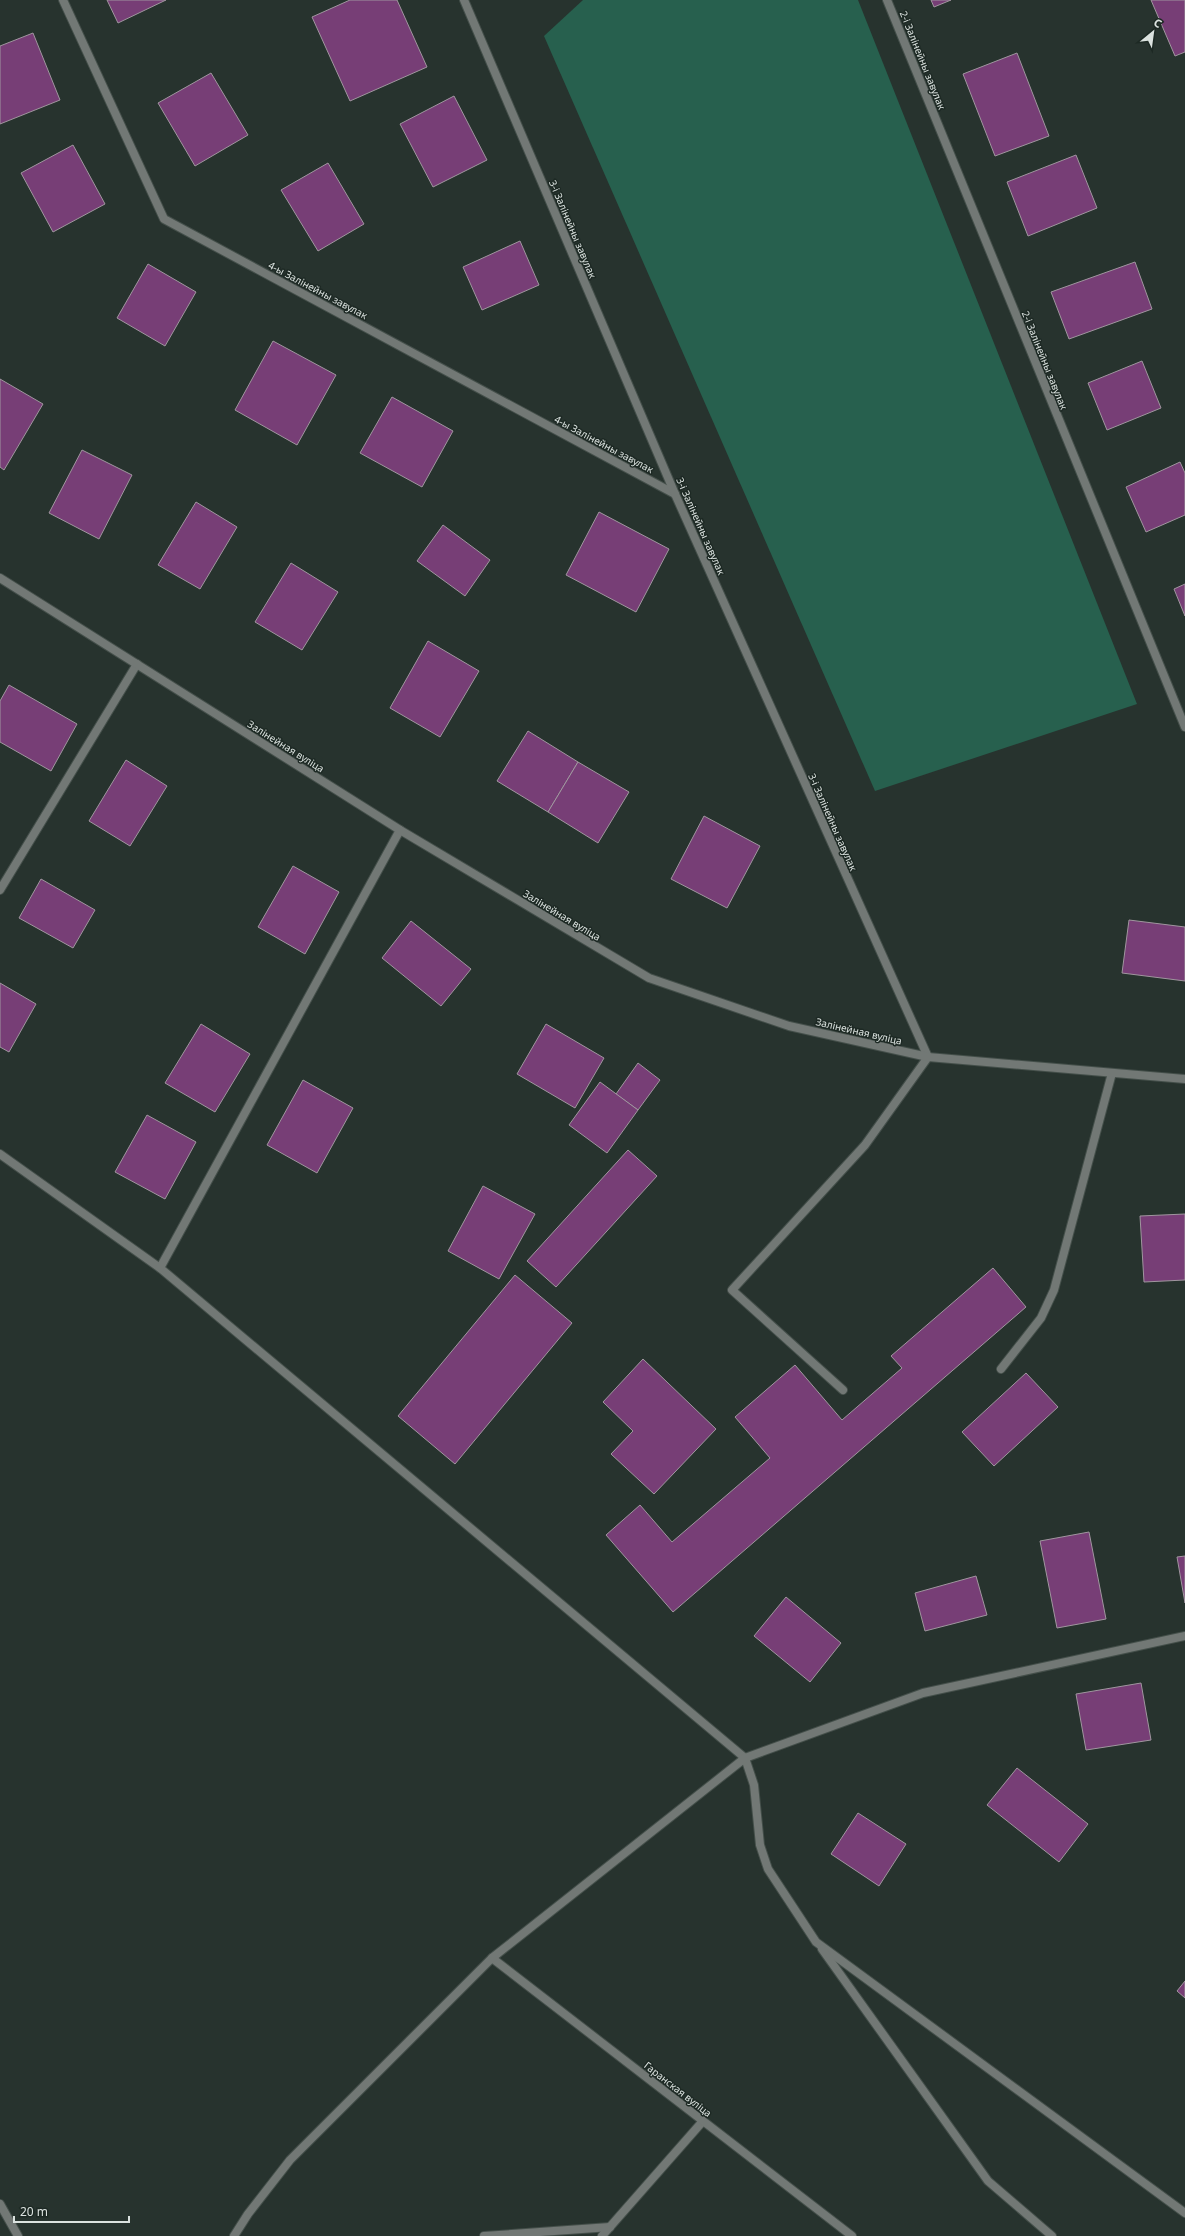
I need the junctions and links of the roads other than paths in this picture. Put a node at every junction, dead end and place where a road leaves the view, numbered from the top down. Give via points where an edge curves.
1 (63, 0) edge
2 (464, 0) edge
3 (887, 0) edge
4 (675, 494) junction
5 (0, 578) edge
6 (137, 664) junction
7 (1185, 727) edge
8 (400, 830) junction
9 (0, 890) edge
10 (928, 1057) junction
11 (1112, 1073) junction
12 (1185, 1079) edge
13 (0, 1154) edge
14 (160, 1268) junction
15 (1001, 1369) dead end
16 (843, 1390) dead end
17 (1185, 1636) edge
18 (745, 1758) junction
19 (816, 1942) junction
20 (492, 1958) junction
21 (703, 2121) junction
22 (0, 2204) edge
23 (1185, 2213) edge
24 (610, 2227) junction
25 (18, 2236) edge
26 (234, 2236) edge
27 (484, 2236) edge
28 (602, 2236) edge
29 (852, 2236) edge
30 (1052, 2236) edge

1 - 4 street, 4-ы Залінейны завулак via 164,219
2 - 4 street, 3-і Залінейны завулак
3 - 7 street, 2-і Залінейны завулак
4 - 10 street, 3-і Залінейны завулак
5 - 6 street, Залінейная вуліца
6 - 8 street, Залінейная вуліца
6 - 9 street
8 - 10 street, Залінейная вуліца via 649,978 790,1026
8 - 14 street
10 - 11 street, Залінейная вуліца
10 - 16 street via 865,1144 732,1290
11 - 12 street, Залінейная вуліца
11 - 15 street via 1054,1290 1041,1318
13 - 14 street
14 - 18 street
17 - 18 street via 923,1693
18 - 19 street via 754,1786 760,1845 768,1869
18 - 20 street
19 - 23 street
19 - 30 street via 988,2181
20 - 21 street, Гаранская вуліца
20 - 26 street via 290,2160
21 - 24 street
21 - 29 street, Гаранская вуліца
22 - 25 street
24 - 27 street
24 - 28 street

